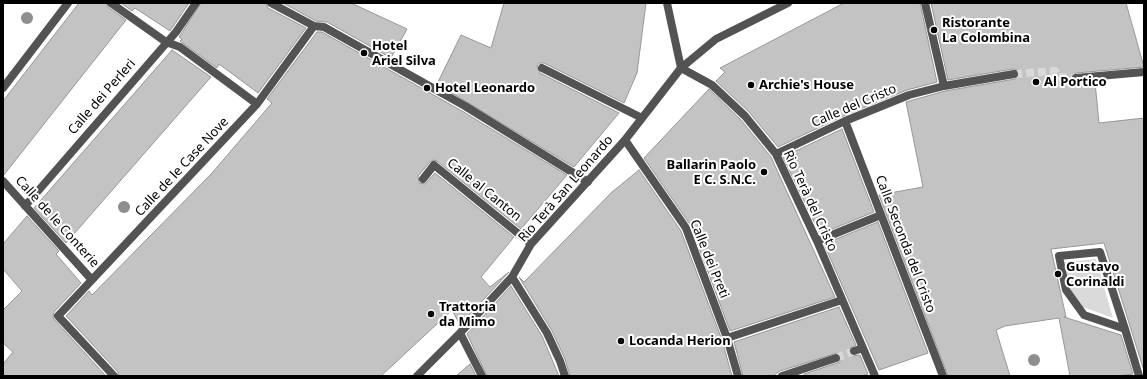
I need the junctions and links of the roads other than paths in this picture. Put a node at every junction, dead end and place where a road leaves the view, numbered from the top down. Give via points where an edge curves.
1 (68, 3) edge
2 (111, 3) edge
3 (196, 3) edge
4 (271, 3) edge
5 (668, 3) edge
6 (788, 3) edge
7 (925, 3) edge
8 (314, 26) junction
9 (166, 42) junction
10 (542, 68) dead end
11 (681, 68) junction
12 (1144, 72) edge
13 (1014, 74) tunnel mouth
14 (1076, 78) tunnel mouth
15 (944, 86) junction
16 (3, 88) edge
17 (257, 104) junction
18 (642, 118) junction
19 (845, 121) junction
20 (625, 140) junction
21 (776, 154) junction
22 (423, 179) dead end
23 (3, 181) edge
24 (588, 182) junction
25 (25, 206) junction
26 (881, 215) junction
27 (817, 241) junction
28 (531, 244) junction
29 (512, 277) junction
30 (92, 280) junction
31 (842, 300) junction
32 (1125, 328) junction
33 (460, 334) junction
34 (727, 338) junction
35 (863, 348) junction
36 (854, 351) tunnel mouth
37 (836, 358) tunnel mouth
38 (114, 376) edge
39 (417, 376) edge
40 (482, 376) edge
41 (565, 376) edge
42 (738, 376) edge
43 (782, 376) edge
44 (875, 376) edge
45 (943, 376) edge
46 (1139, 376) edge

1 - 16 street
2 - 9 street
3 - 9 street, Calle dei Perleri
4 - 8 street
5 - 11 street
6 - 11 street, Rio Terà San Leonardo via 716,39
7 - 15 street
8 - 17 street, Calle de le Case Nove
8 - 24 street via 324,27 465,106
9 - 17 street via 180,47
9 - 25 street, Calle dei Perleri
10 - 18 street
11 - 18 street, Rio Terà San Leonardo
11 - 21 street, Rio Terà del Cristo via 712,85 745,116
12 - 14 street
13 - 15 street, Calle del Cristo
15 - 19 street, Calle del Cristo via 909,95
17 - 30 street, Calle de le Case Nove
18 - 20 street, Rio Terà San Leonardo
19 - 21 street, Calle del Cristo
19 - 26 street, Calle Seconda del Cristo
20 - 24 street, Rio Terà San Leonardo
20 - 34 street, Calle dei Preti via 686,228
21 - 27 street, Rio Terà del Cristo
22 - 28 street, Calle al Canton via 434,165
23 - 25 street, Calle de le Conterie
24 - 28 street, Rio Terà San Leonardo
25 - 30 street, Calle de le Conterie
26 - 27 street
26 - 45 street, Calle Seconda del Cristo
27 - 31 street, Rio Terà del Cristo
28 - 29 street, Rio Terà San Leonardo
29 - 33 street, Rio Terà San Leonardo
29 - 41 street via 547,333
30 - 38 street, Calle de le Case Nove via 58,316
31 - 34 street
31 - 35 street, Rio Terà del Cristo
32 - 32 street via 1084,315 1066,290 1059,256 1100,252
32 - 46 street
33 - 39 street, Rio Terà San Leonardo
33 - 40 street
34 - 42 street, Calle dei Preti
35 - 36 street
35 - 44 street, Rio Terà del Cristo
37 - 43 street

